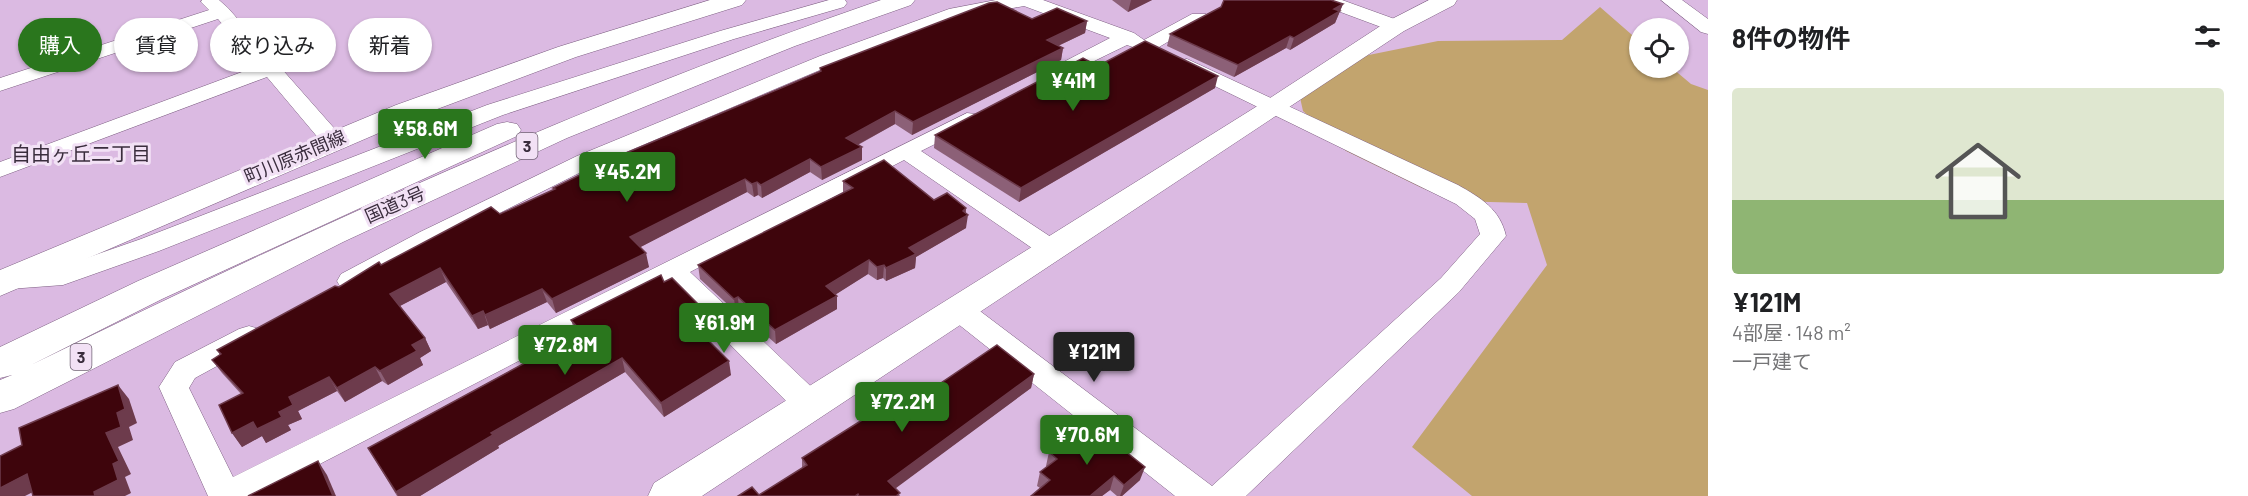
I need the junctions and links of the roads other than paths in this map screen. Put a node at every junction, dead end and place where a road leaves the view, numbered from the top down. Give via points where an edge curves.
1 (734, 0) edge
2 (903, 0) edge
3 (1025, 0) edge
4 (1325, 0) edge
5 (1446, 0) edge
6 (1670, 0) edge
7 (843, 2) edge
8 (215, 6) edge
9 (1210, 13) edge
10 (225, 18) edge
11 (1396, 26) junction
12 (1708, 28) edge
13 (1127, 37) junction
14 (1147, 46) junction
15 (262, 72) edge
16 (273, 72) edge
17 (0, 85) edge
18 (1032, 86) edge
19 (1276, 106) junction
20 (990, 107) edge
21 (333, 141) junction
22 (905, 151) junction
23 (0, 170) edge
24 (1051, 249) junction
25 (672, 270) junction
26 (5, 282) edge
27 (327, 293) edge
28 (958, 309) junction
29 (162, 316) junction
30 (266, 326) edge
31 (0, 364) edge
32 (0, 398) edge
33 (809, 404) junction
34 (0, 415) edge
35 (226, 496) edge
36 (668, 496) edge
37 (1200, 496) edge
38 (1224, 496) edge

1 - 21 main road, 町川原赤間線 via 567,52
2 - 29 main road, 国道3号 / 3 via 748,54 615,107 325,236
3 - 13 street
3 - 27 street via 955,13 585,160
4 - 11 street
5 - 11 street
6 - 12 street
7 - 26 street via 495,110 150,246 54,279
7 - 31 main road, 国道3号 / 3 via 730,40 446,156 150,290
8 - 10 street
8 - 17 street
9 - 14 street
11 - 19 street
13 - 14 street
13 - 18 street
14 - 19 street
15 - 23 street
16 - 21 street
19 - 24 street
19 - 38 street via 1450,190 1486,212 1493,236 1450,285
20 - 22 street
21 - 26 main road, 町川原赤間線
22 - 24 street
22 - 25 street
24 - 28 street
25 - 33 street
25 - 35 street
28 - 33 street
28 - 37 street
29 - 32 main road, 国道3号 / 3
29 - 34 main road
30 - 35 street via 185,370 174,387
33 - 36 street

